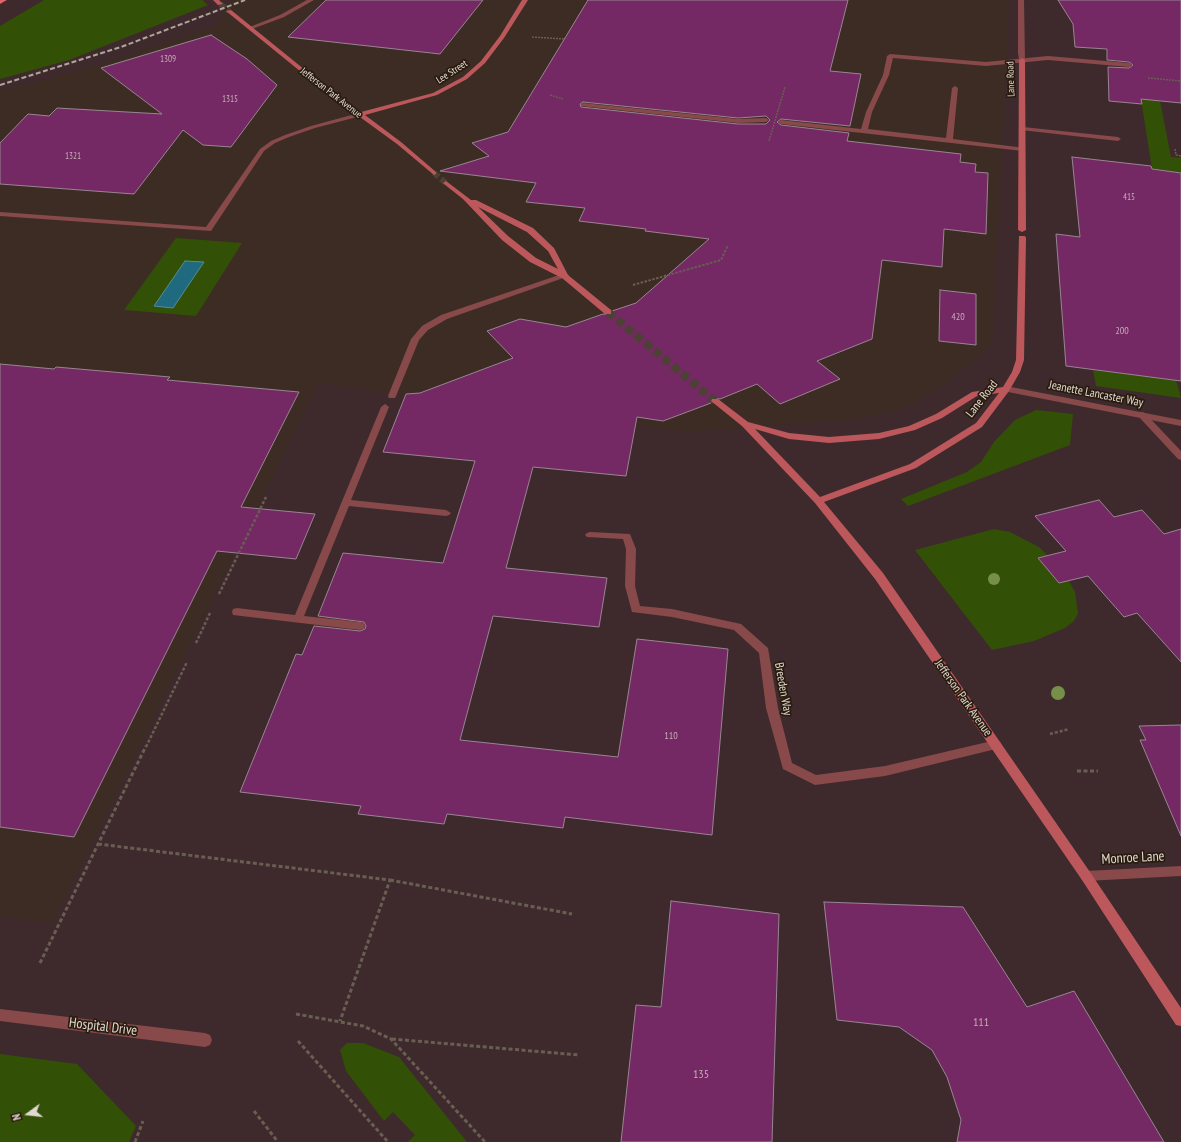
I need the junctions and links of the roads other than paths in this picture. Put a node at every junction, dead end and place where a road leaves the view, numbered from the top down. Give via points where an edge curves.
1 (4, 0) edge
2 (311, 0) edge
3 (525, 0) edge
4 (1021, 0) edge
5 (0, 2) edge
6 (229, 11) tunnel mouth
7 (250, 28) junction
8 (1022, 60) junction
9 (1129, 65) dead end
10 (955, 88) dead end
11 (583, 105) dead end
12 (359, 115) junction
13 (766, 120) dead end
14 (781, 122) dead end
15 (1023, 129) junction
16 (864, 131) junction
17 (1118, 139) dead end
18 (949, 141) junction
19 (1023, 149) junction
20 (434, 173) tunnel mouth
21 (446, 183) tunnel mouth
22 (465, 198) junction
23 (0, 214) edge
24 (565, 276) junction
25 (608, 312) tunnel mouth
26 (1006, 389) junction
27 (392, 396) dead end
28 (714, 401) tunnel mouth
29 (385, 407) dead end
30 (1142, 416) junction
31 (1181, 423) edge
32 (745, 424) junction
33 (1181, 457) edge
34 (818, 501) junction
35 (347, 503) junction
36 (446, 513) dead end
37 (590, 534) dead end
38 (237, 612) dead end
39 (298, 619) junction
40 (360, 626) dead end
41 (996, 745) junction
42 (1181, 871) edge
43 (1086, 876) junction
44 (0, 1015) edge
45 (1181, 1020) edge
46 (206, 1040) dead end

1 - 5 main road
2 - 7 street via 282,16
3 - 12 main road, Lee Street via 483,62 464,78 435,94
4 - 8 street, Lane Road
6 - 7 main road, Jefferson Park Avenue
7 - 12 main road, Jefferson Park Avenue
8 - 9 street via 1048,58
8 - 15 main road, Lane Road
8 - 16 street via 986,64 890,56 886,75 869,112
10 - 18 street
11 - 13 street via 738,121
12 - 20 main road, Jefferson Park Avenue via 399,143
12 - 23 street via 287,136 262,150 208,229
14 - 16 street
15 - 17 street
15 - 19 main road, Lane Road
16 - 18 street
18 - 19 street
19 - 26 main road, Lane Road via 1020,360
21 - 22 main road
22 - 24 main road via 505,238 533,260
22 - 24 main road via 530,230 551,250
24 - 25 main road
24 - 27 street via 444,317 425,328 415,339
26 - 30 street, Jeanette Lancaster Way
26 - 32 main road via 975,394 939,416 912,428 879,436 829,440 789,436
26 - 34 main road, Lane Road via 979,425 913,466
28 - 32 main road, Jefferson Park Avenue
29 - 35 street
30 - 31 street, Jeanette Lancaster Way
30 - 33 street
32 - 34 main road, Jefferson Park Avenue
34 - 41 main road, Jefferson Park Avenue via 879,576
35 - 36 street
35 - 39 street
37 - 41 street, Breeden Way via 627,536 631,549 630,586 636,609 672,613 737,627 764,651 772,708 787,766 815,780 885,771
38 - 39 street
39 - 40 street
41 - 43 main road, Jefferson Park Avenue
42 - 43 street, Monroe Lane
43 - 45 main road, Jefferson Park Avenue
44 - 46 street, Hospital Drive

